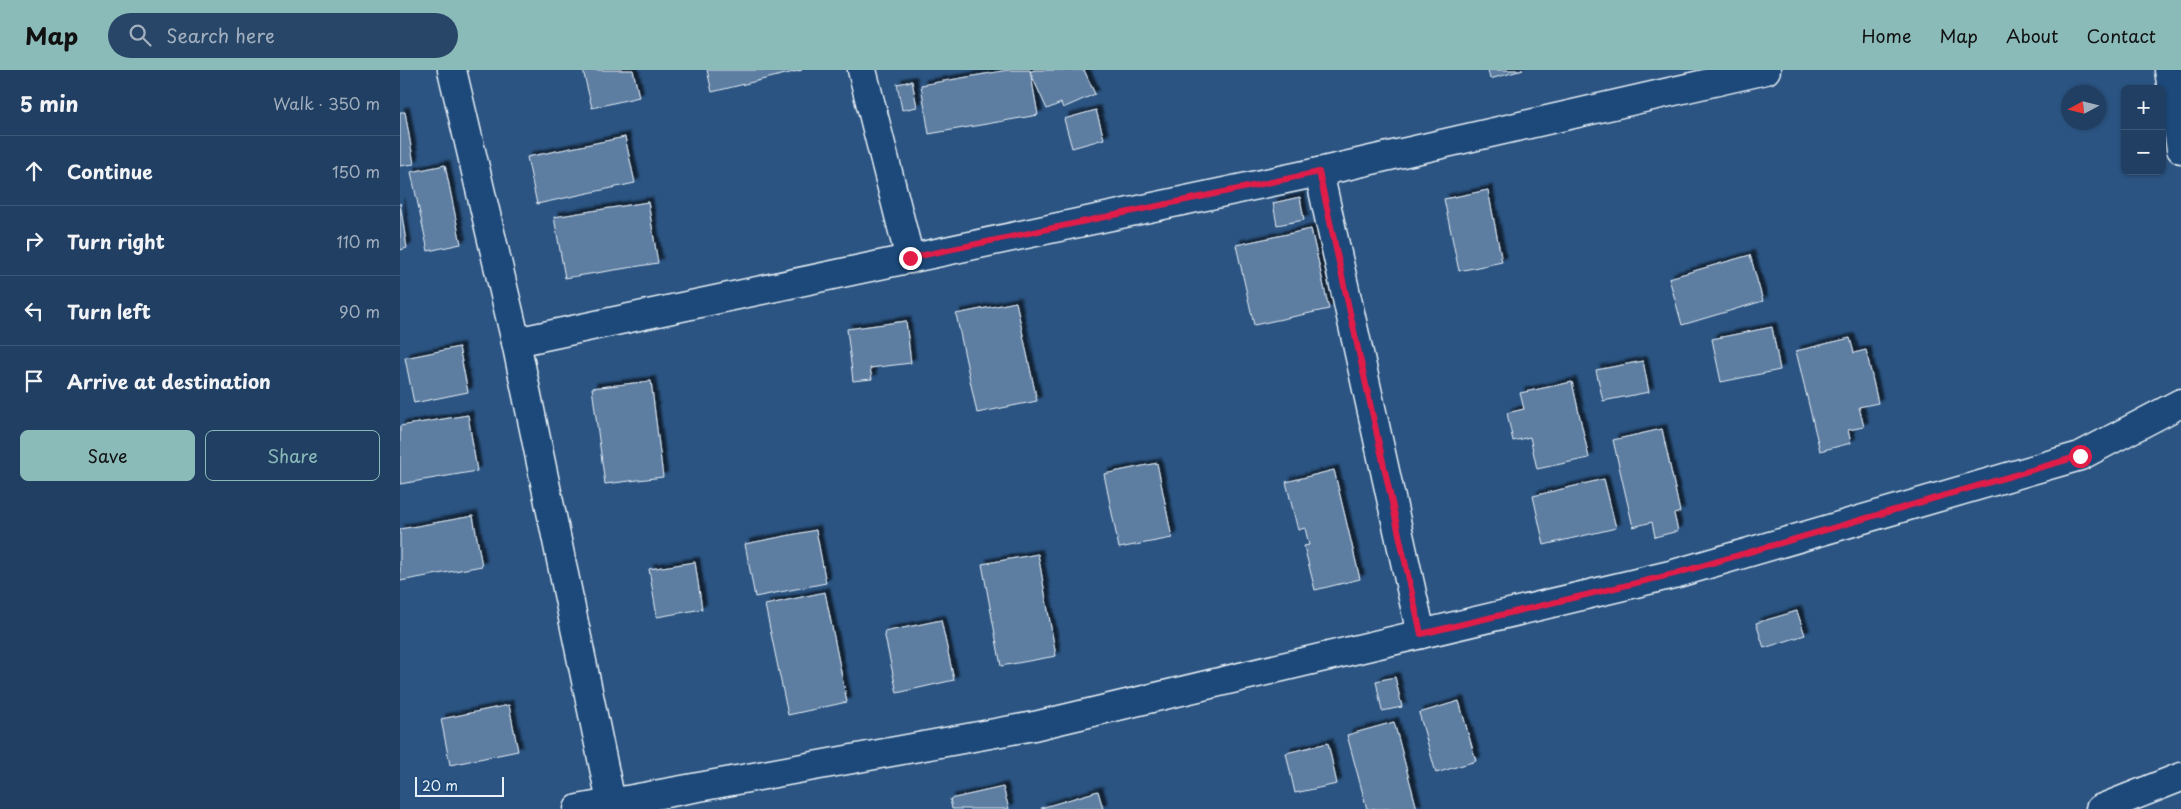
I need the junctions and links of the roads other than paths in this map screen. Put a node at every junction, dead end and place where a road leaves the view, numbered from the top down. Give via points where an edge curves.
1 (452, 70) edge
2 (862, 70) edge
3 (1766, 70) edge
4 (2169, 70) edge
5 (2181, 149) edge
6 (1319, 172) junction
7 (910, 258) junction
8 (516, 342) junction
9 (2181, 403) edge
10 (1421, 634) junction
11 (2181, 777) edge
12 (611, 802) junction
13 (578, 809) edge
14 (2100, 809) edge

1 - 8 main road
2 - 7 main road
3 - 6 main road
4 - 5 main road
6 - 7 main road
6 - 10 main road
7 - 8 main road
8 - 12 main road
9 - 10 main road via 2080,456 1674,574
10 - 12 main road via 1034,726
11 - 14 main road
12 - 13 main road

